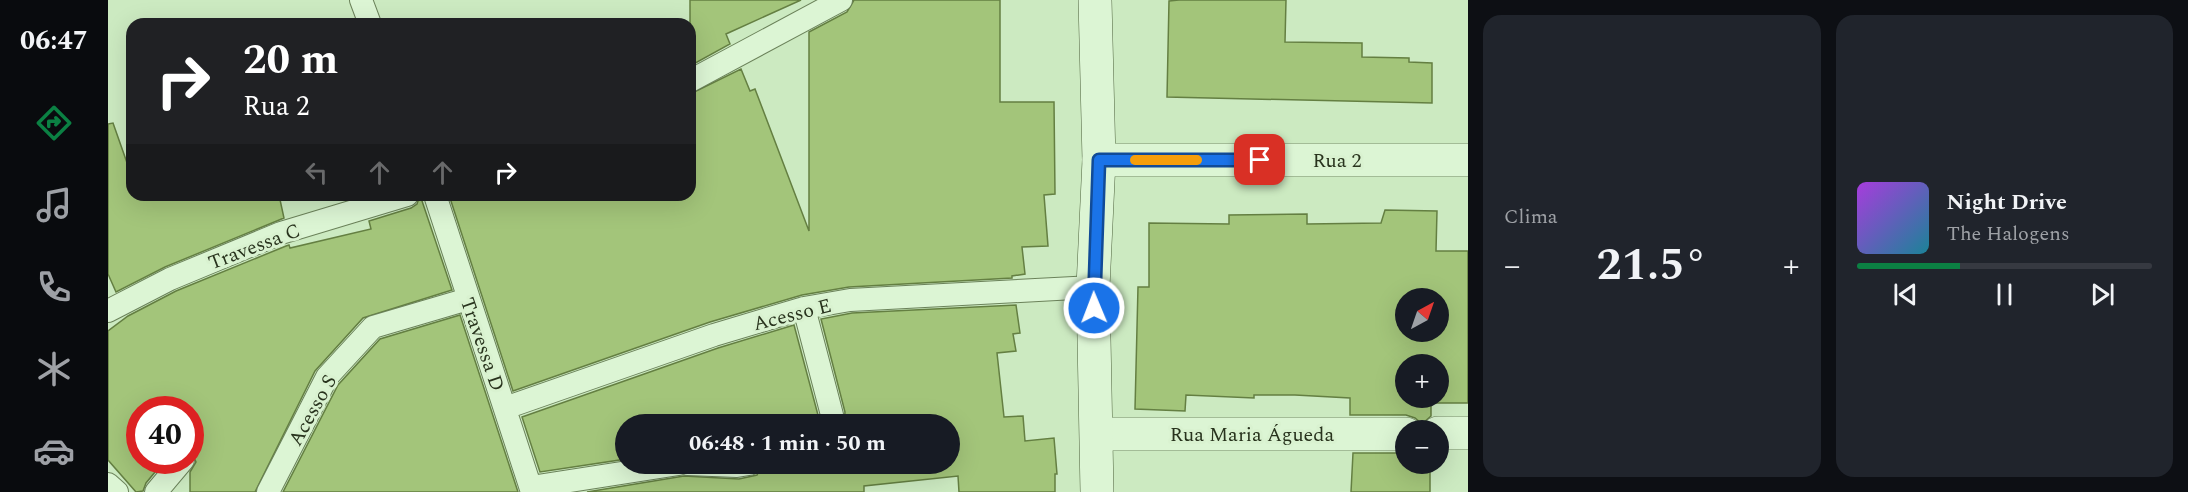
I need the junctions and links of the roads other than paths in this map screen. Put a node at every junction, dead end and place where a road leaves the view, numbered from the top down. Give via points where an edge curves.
1 (361, 0) edge
2 (841, 0) edge
3 (1095, 0) edge
4 (368, 18) edge
5 (696, 78) edge
6 (1099, 160) junction
7 (1468, 160) edge
8 (387, 201) edge
9 (437, 201) edge
10 (1093, 287) junction
11 (468, 299) junction
12 (804, 309) junction
13 (108, 312) edge
14 (505, 408) junction
15 (832, 414) edge
16 (1468, 433) edge
17 (1098, 434) junction
18 (1395, 434) edge
19 (1449, 434) edge
20 (171, 474) edge
21 (623, 474) edge
22 (108, 484) edge
23 (532, 490) edge
24 (117, 492) edge
25 (156, 492) edge
26 (268, 492) edge
27 (1097, 492) edge

1 - 4 lane
2 - 5 lane
3 - 6 street
6 - 7 street, Rua 2
6 - 10 street
8 - 13 lane, Travessa C via 280,233 170,279
9 - 11 lane, Travessa D
10 - 12 lane, Acesso E via 850,300
10 - 17 street
11 - 14 lane, Travessa D
11 - 26 lane, Acesso S via 373,327 327,377
12 - 14 lane, Acesso E via 714,335
12 - 15 lane
14 - 23 lane, Travessa D
16 - 19 street
17 - 18 street, Rua Maria Águeda
17 - 27 street
20 - 25 lane
21 - 23 lane
22 - 24 lane

